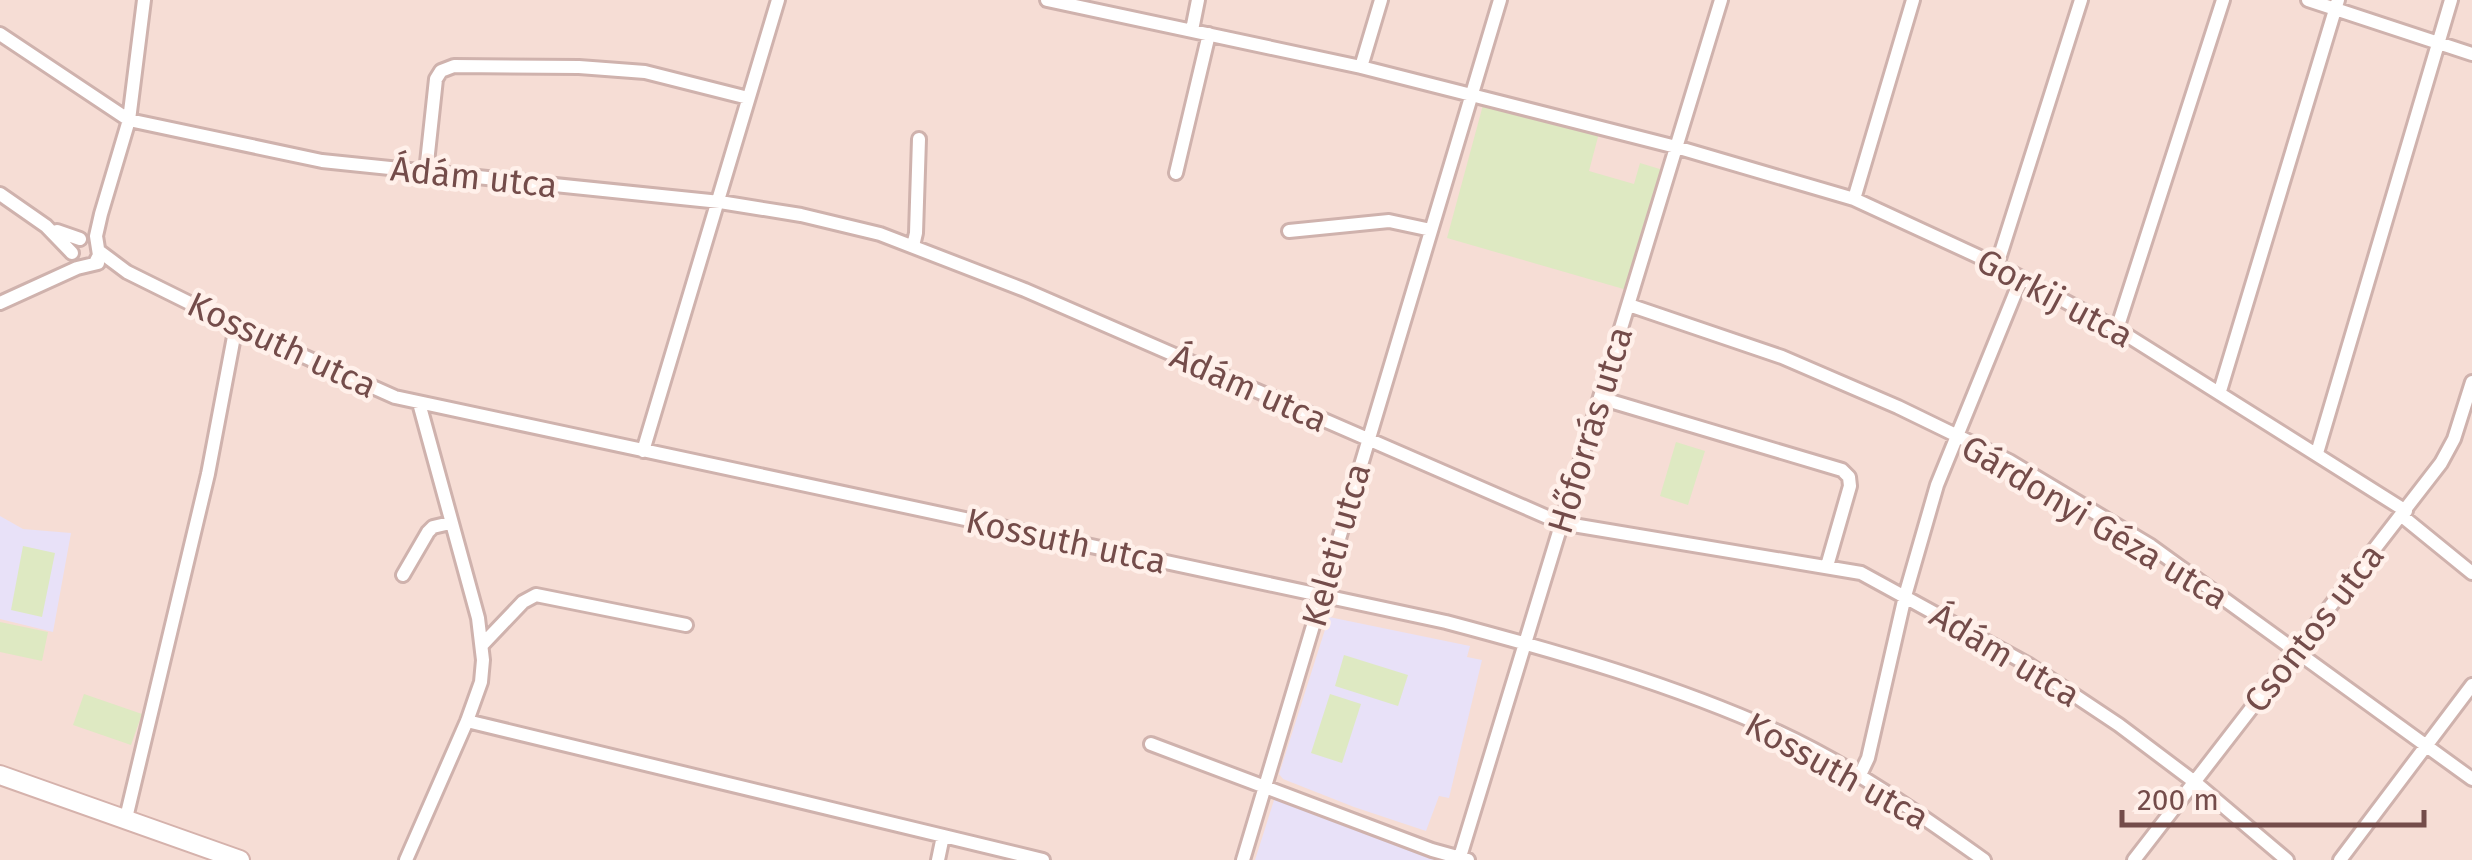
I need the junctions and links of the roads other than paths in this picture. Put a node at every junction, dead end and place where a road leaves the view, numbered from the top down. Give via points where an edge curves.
1 (778, 0) edge
2 (1047, 0) edge
3 (1198, 0) edge
4 (1380, 0) edge
5 (1500, 0) edge
6 (1721, 0) edge
7 (1913, 0) edge
8 (2081, 0) edge
9 (2223, 0) edge
10 (2308, 0) edge
11 (2451, 0) edge
12 (141, 2) edge
13 (2337, 4) edge
14 (1192, 30) junction
15 (0, 34) edge
16 (1209, 34) junction
17 (2440, 42) junction
18 (2472, 54) edge
19 (1361, 68) junction
20 (1470, 96) junction
21 (748, 98) junction
22 (130, 120) junction
23 (918, 139) dead end
24 (1676, 146) junction
25 (426, 172) junction
26 (1176, 174) dead end
27 (0, 194) edge
28 (1854, 199) junction
29 (720, 202) junction
30 (1431, 230) junction
31 (1289, 231) dead end
32 (913, 246) junction
33 (85, 252) junction
34 (1997, 265) junction
35 (2021, 278) junction
36 (0, 303) edge
37 (1629, 305) junction
38 (236, 326) junction
39 (2117, 329) junction
40 (2472, 382) edge
41 (2220, 391) junction
42 (1600, 398) junction
43 (419, 403) junction
44 (1956, 436) junction
45 (1367, 440) junction
46 (643, 451) junction
47 (2318, 452) junction
48 (2404, 513) junction
49 (450, 523) junction
50 (1561, 523) junction
51 (1827, 566) junction
52 (2472, 573) edge
53 (403, 575) dead end
54 (1905, 596) junction
55 (1321, 597) junction
56 (686, 625) dead end
57 (1525, 643) junction
58 (482, 645) junction
59 (2295, 649) junction
60 (2472, 685) edge
61 (468, 721) junction
62 (1151, 744) dead end
63 (2428, 747) junction
64 (0, 775) edge
65 (1859, 777) junction
66 (2472, 779) edge
67 (2196, 783) junction
68 (1265, 784) junction
69 (126, 818) junction
70 (943, 836) junction
71 (1462, 859) edge
72 (240, 860) edge
73 (406, 860) edge
74 (938, 860) edge
75 (1043, 860) edge
76 (1243, 860) edge
77 (1984, 860) edge
78 (2134, 860) edge
79 (2288, 860) edge
80 (2340, 860) edge

1 - 21 street
2 - 14 street, Gorkij utca
3 - 14 street
4 - 19 street
5 - 20 street, Keleti utca
6 - 24 street, Hőforrás utca
7 - 28 street
8 - 34 street
9 - 39 street
10 - 13 street
11 - 17 street
12 - 22 street
13 - 17 street
13 - 41 street
14 - 16 street, Gorkij utca
15 - 22 street
16 - 19 street, Gorkij utca
16 - 26 street
17 - 18 street
17 - 47 street
19 - 20 street, Gorkij utca
20 - 24 street, Gorkij utca
20 - 30 street, Keleti utca
21 - 25 street via 645,72 454,66 436,79
21 - 29 street
22 - 25 street, Ádám utca via 322,161
22 - 33 street
23 - 32 street
24 - 28 street, Gorkij utca
24 - 37 street, Hőforrás utca
25 - 29 street, Ádám utca
27 - 33 street, Kossuth utca
28 - 34 street, Gorkij utca
29 - 32 street, Ádám utca via 801,214
29 - 46 street
30 - 31 street via 1390,221
30 - 45 street, Keleti utca
32 - 45 street, Ádám utca
33 - 36 street via 54,279
33 - 38 street, Kossuth utca
34 - 35 street, Gorkij utca
35 - 39 street, Gorkij utca
35 - 44 street
37 - 42 street, Hőforrás utca
37 - 44 street, Gárdonyi Géza utca via 1782,357
38 - 43 street, Kossuth utca via 372,389
38 - 69 street
39 - 41 street, Gorkij utca
40 - 48 street, Csontos utca via 2442,463
41 - 47 street, Gorkij utca
42 - 50 street, Hőforrás utca
42 - 51 street via 1846,472 1850,486
43 - 46 street, Kossuth utca
43 - 49 street
44 - 54 street
44 - 59 street, Gárdonyi Géza utca via 2150,546
45 - 50 street, Ádám utca
45 - 55 street, Keleti utca
46 - 55 street, Kossuth utca
47 - 48 street, Gorkij utca
48 - 52 street, Gorkij utca
48 - 59 street, Csontos utca
49 - 53 street via 428,532
49 - 58 street
50 - 51 street, Ádám utca
50 - 57 street, Hőforrás utca
51 - 54 street, Ádám utca via 1861,573
54 - 65 street
54 - 67 street, Ádám utca via 2029,665
55 - 57 street, Kossuth utca
55 - 68 street, Keleti utca
56 - 58 street via 536,595
57 - 65 street, Kossuth utca via 1690,695 1780,733
57 - 71 street, Hőforrás utca
58 - 61 street via 481,682
59 - 63 street, Gárdonyi Géza utca
59 - 67 street, Csontos utca
60 - 63 street
61 - 70 street
61 - 73 street
62 - 68 street
63 - 66 street, Gárdonyi Géza utca
63 - 80 street
64 - 69 main road
65 - 77 street, Kossuth utca
67 - 78 street, Csontos utca
67 - 79 street, Ádám utca
68 - 71 street
68 - 76 street, Keleti utca
69 - 72 main road
70 - 74 street
70 - 75 street

